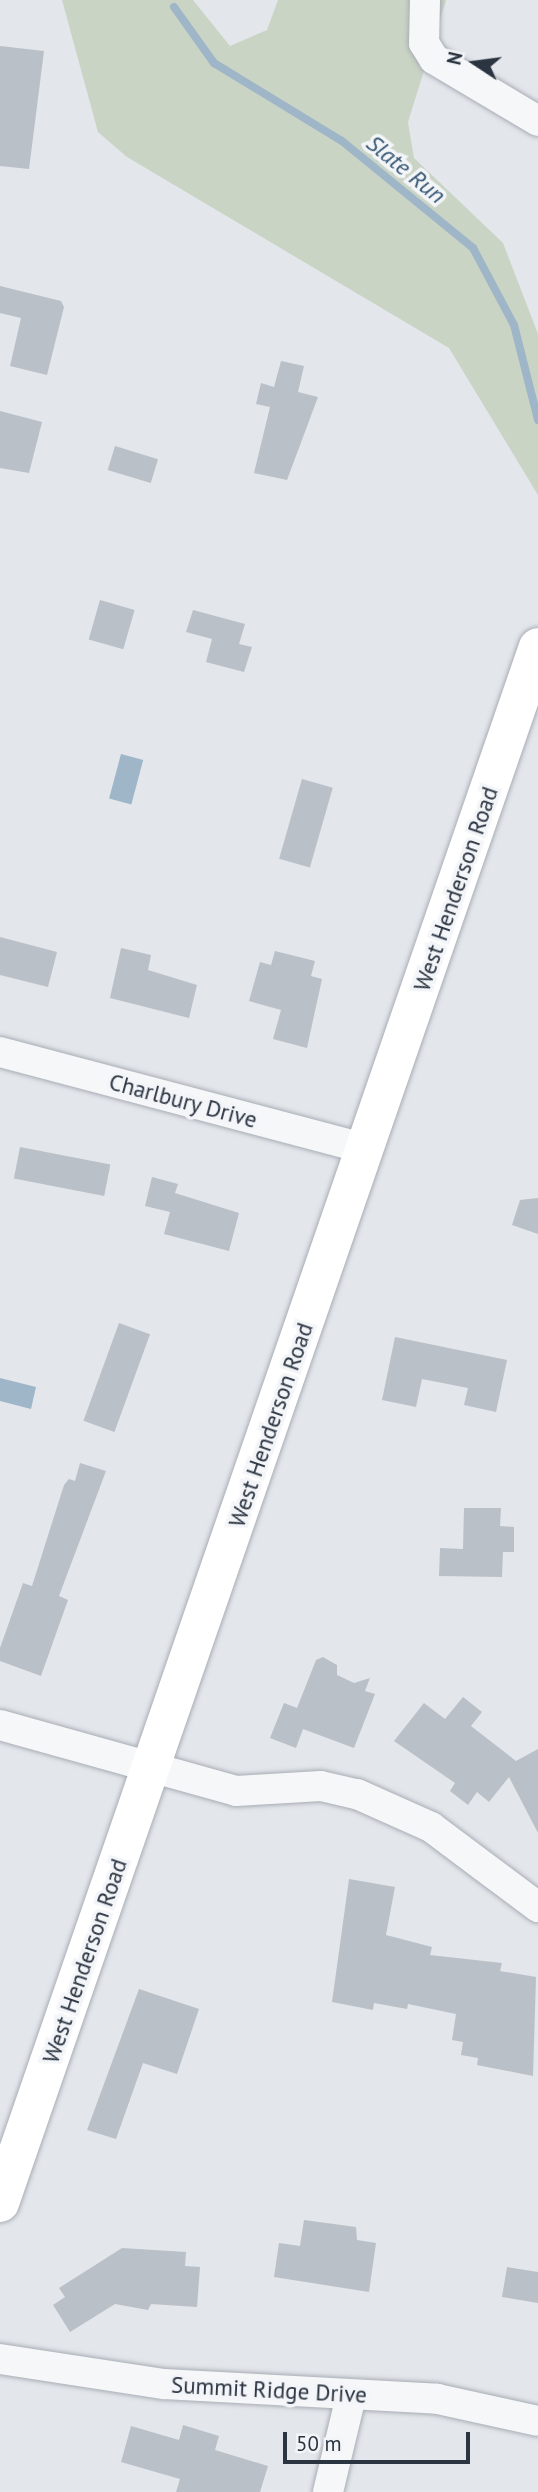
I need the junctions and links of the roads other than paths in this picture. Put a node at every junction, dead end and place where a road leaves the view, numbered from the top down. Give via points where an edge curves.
1 (425, 0) edge
2 (538, 121) edge
3 (538, 647) edge
4 (0, 1052) edge
5 (366, 1149) junction
6 (0, 1725) edge
7 (153, 1766) junction
8 (538, 1907) edge
9 (0, 2203) edge
10 (0, 2359) edge
11 (351, 2396) junction
12 (538, 2421) edge
13 (328, 2492) edge

1 - 2 street via 424,43 434,59
3 - 5 main road, West Henderson Road
4 - 5 street, Charlbury Drive
5 - 7 main road, West Henderson Road
6 - 7 street
7 - 8 street via 236,1791 321,1786 357,1794 431,1827
7 - 9 main road, West Henderson Road
10 - 11 street, Summit Ridge Drive via 164,2384
11 - 12 street, Summit Ridge Drive via 438,2399
11 - 13 street

